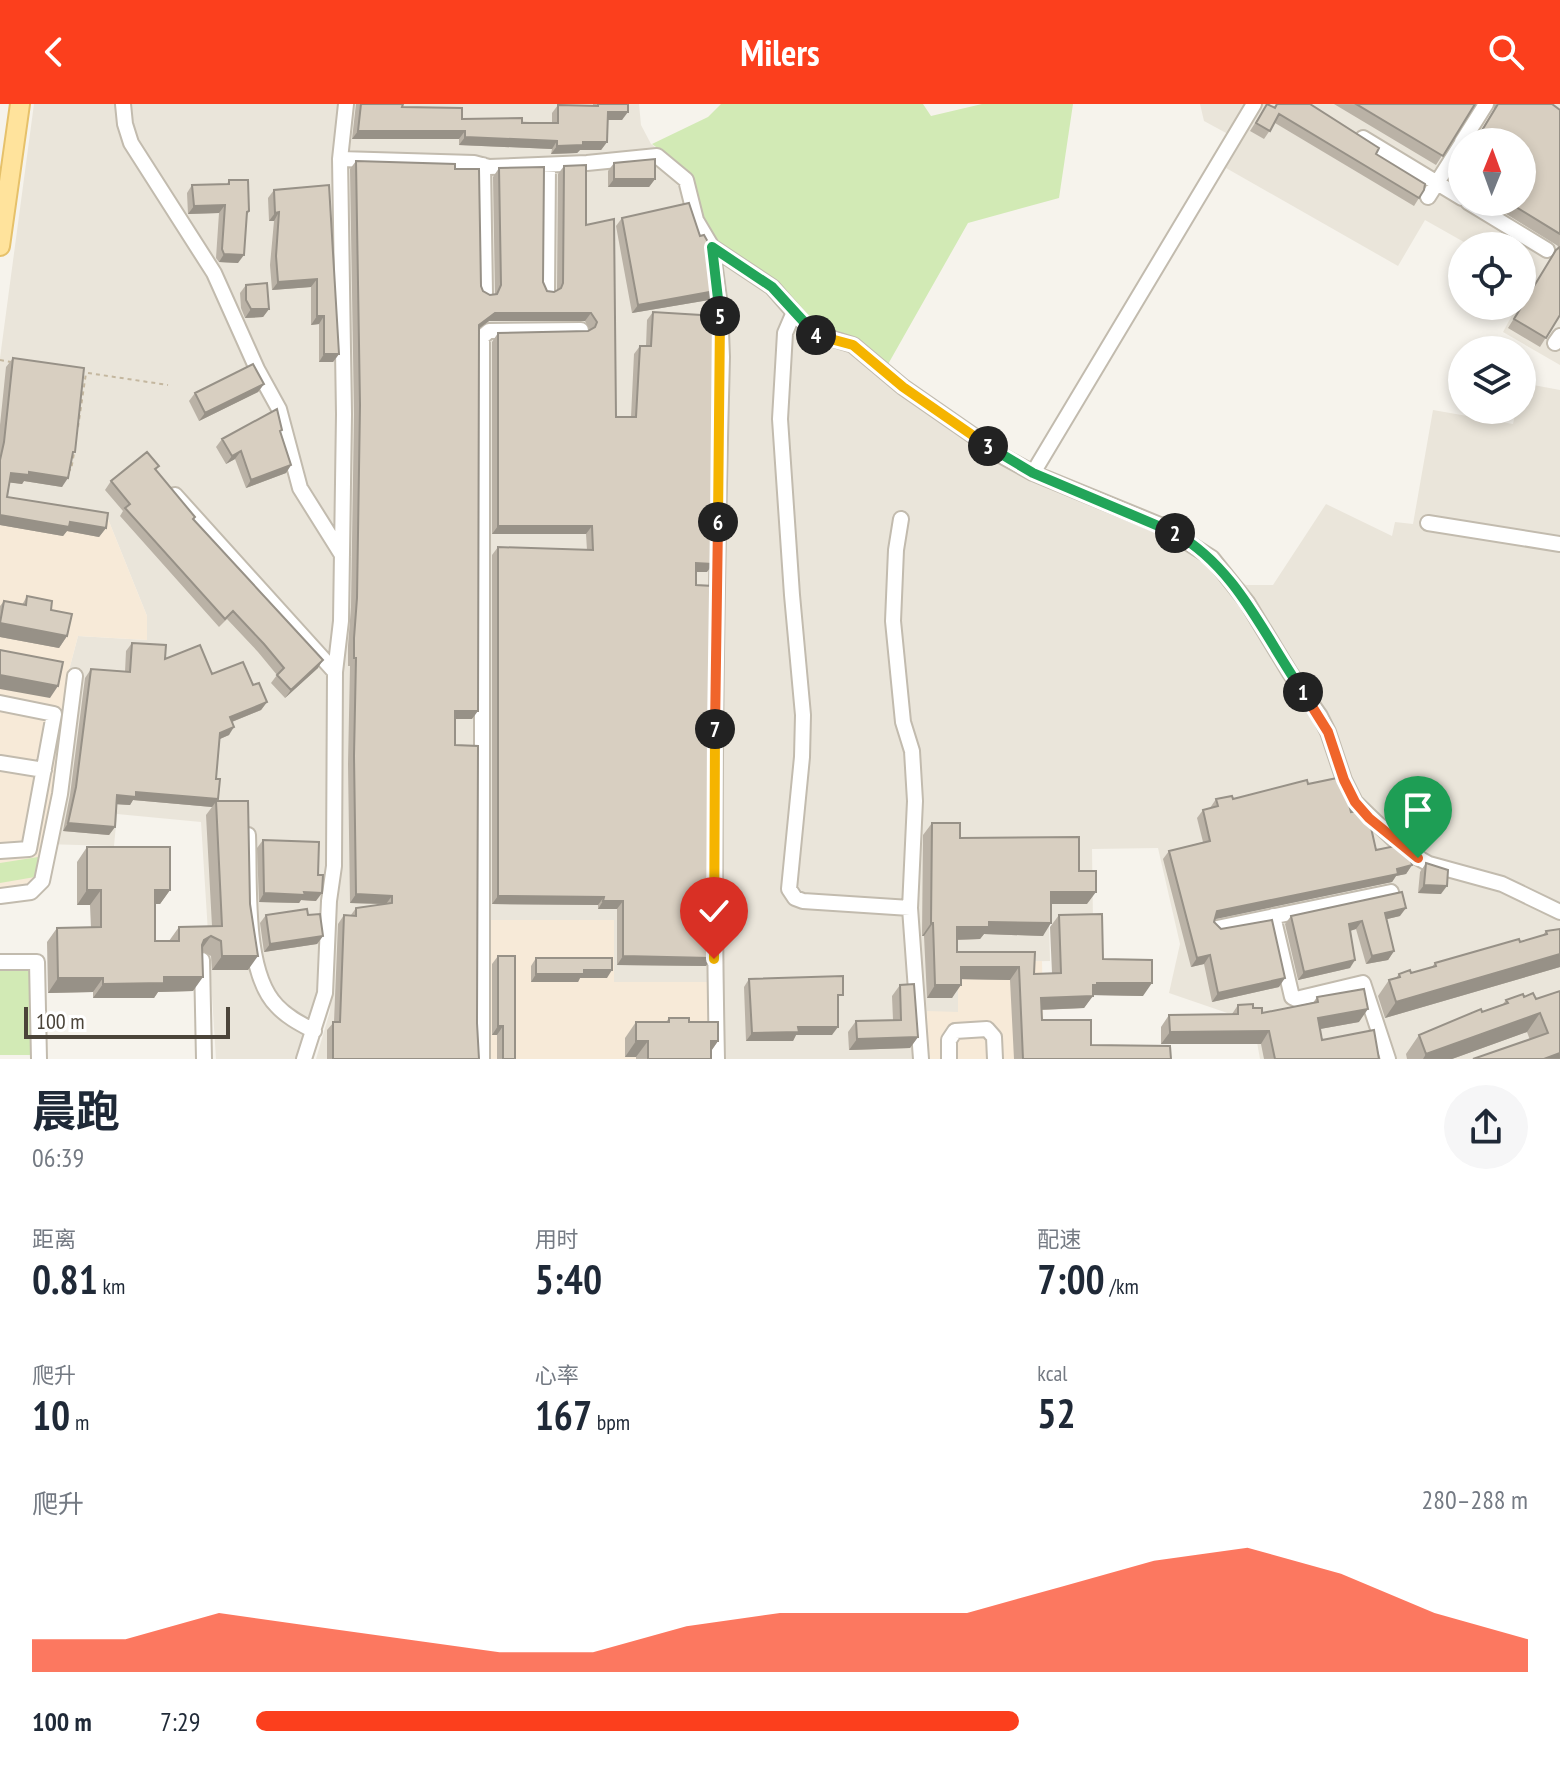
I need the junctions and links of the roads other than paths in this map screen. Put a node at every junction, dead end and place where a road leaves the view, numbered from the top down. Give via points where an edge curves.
1 (7, 104) edge
2 (20, 104) edge
3 (123, 104) edge
4 (346, 104) edge
5 (1254, 104) edge
6 (1486, 104) edge
7 (1346, 128) edge
8 (1471, 128) edge
9 (340, 159) junction
10 (0, 160) edge
11 (483, 165) junction
12 (548, 165) junction
13 (1448, 165) edge
14 (1437, 183) junction
15 (1448, 190) edge
16 (1428, 197) dead end
17 (1491, 216) edge
18 (0, 246) edge
19 (712, 247) junction
20 (1547, 250) dead end
21 (547, 291) edge
22 (485, 294) edge
23 (794, 312) junction
24 (581, 330) edge
25 (1033, 473) junction
26 (167, 486) edge
27 (901, 519) dead end
28 (1428, 523) dead end
29 (1560, 544) edge
30 (342, 555) junction
31 (335, 672) junction
32 (75, 676) dead end
33 (0, 703) edge
34 (0, 763) edge
35 (44, 770) junction
36 (247, 819) edge
37 (0, 851) edge
38 (1391, 892) edge
39 (0, 896) edge
40 (910, 908) junction
41 (1560, 912) edge
42 (1273, 916) junction
43 (1217, 928) edge
44 (202, 960) edge
45 (0, 962) edge
46 (314, 1031) junction
47 (39, 1059) edge
48 (204, 1059) edge
49 (304, 1059) edge
50 (482, 1059) edge
51 (717, 1059) edge
52 (921, 1059) edge
53 (949, 1059) edge
54 (995, 1059) edge
55 (1388, 1059) edge

1 - 10 main road
2 - 18 main road
3 - 30 street via 131,143 214,273 279,409 300,488
4 - 9 street
5 - 25 street
6 - 8 street
7 - 14 street
9 - 11 street
9 - 30 street
11 - 12 street
11 - 22 street
12 - 19 street via 657,156 686,180 696,220
12 - 21 street
13 - 14 street
14 - 15 street
14 - 16 street
17 - 20 street
19 - 23 street via 772,287
19 - 51 street via 722,357 715,720
23 - 25 street via 811,332 853,345 903,387
23 - 40 street via 785,333 780,419 803,715 789,889 803,901
24 - 50 street via 489,331 482,337
25 - 41 street via 1160,525 1212,558 1247,602 1320,716 1355,802 1406,851 1429,864 1502,884
26 - 31 street
27 - 40 street via 893,621 915,801
28 - 29 street
30 - 31 street
31 - 46 street via 334,866 325,993
32 - 39 street via 42,881 31,892
33 - 35 street via 54,714
34 - 35 street
35 - 37 street via 29,849
36 - 46 street via 257,968 276,1006
38 - 42 street
40 - 52 street
42 - 43 street
42 - 55 street via 1292,997 1363,983
44 - 48 street
45 - 47 street via 37,962
46 - 49 street
53 - 54 street via 955,1031 987,1029 994,1037

